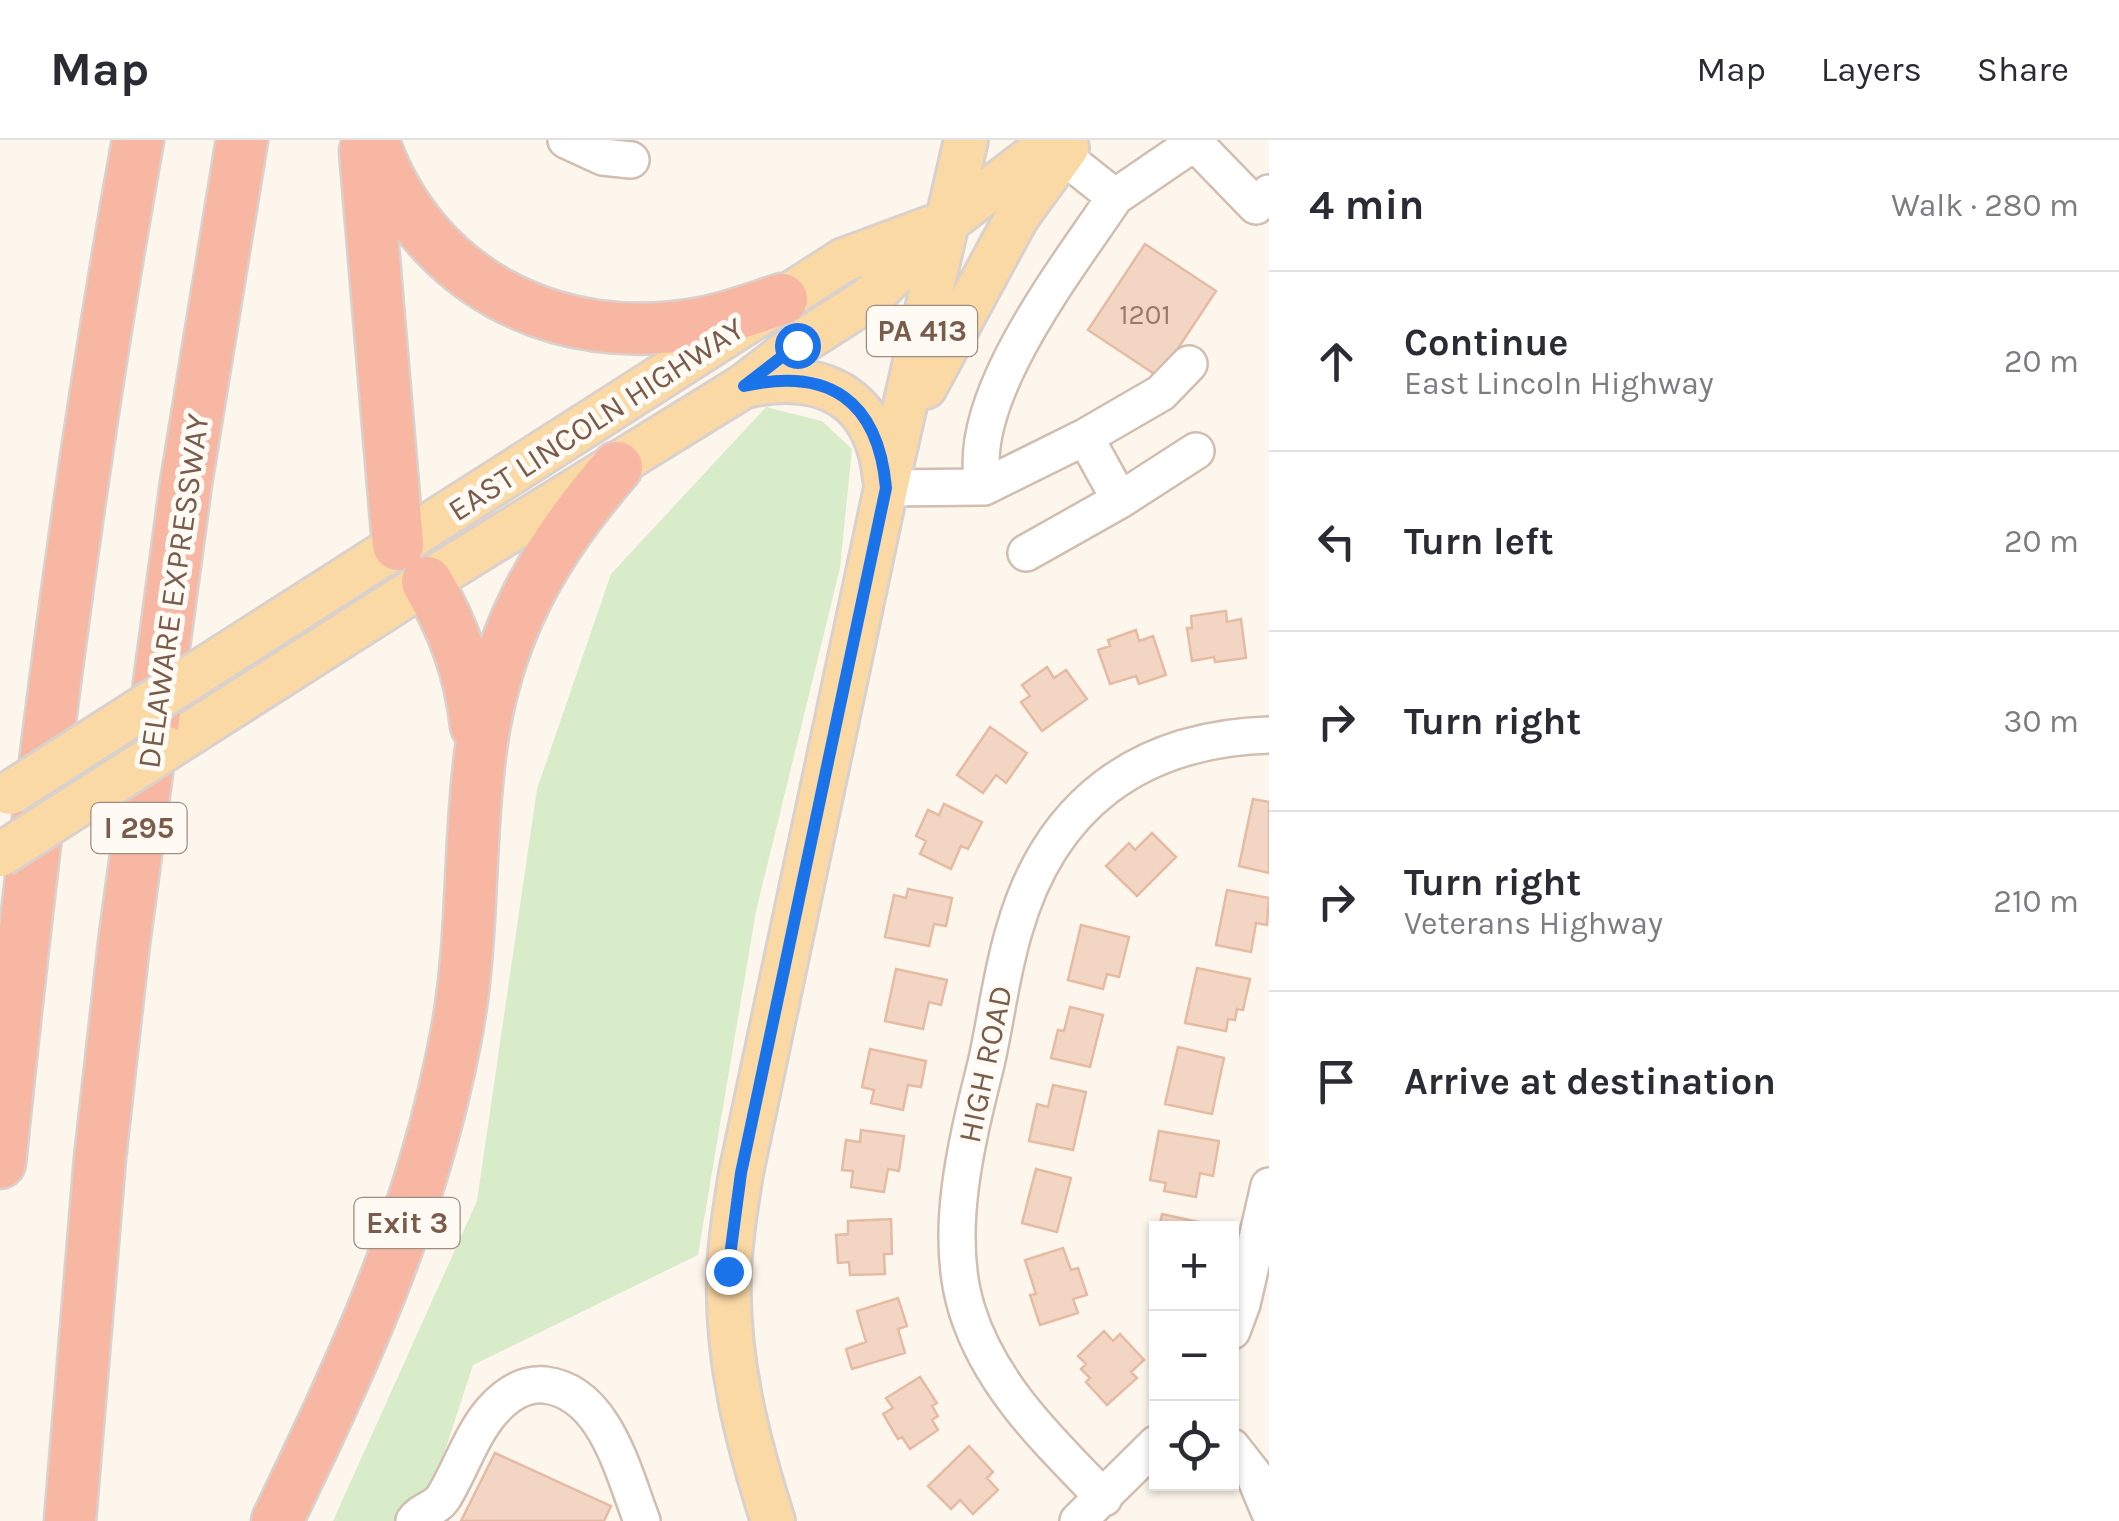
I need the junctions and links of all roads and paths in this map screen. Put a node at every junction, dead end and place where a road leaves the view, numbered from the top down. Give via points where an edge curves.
1 (138, 140) edge
2 (242, 140) edge
3 (364, 140) edge
4 (372, 140) edge
5 (566, 140) edge
6 (966, 140) edge
7 (1193, 142) edge
8 (1064, 145) edge
9 (631, 160) dead end
10 (1269, 193) edge
11 (1115, 196) junction
12 (947, 222) junction
13 (782, 300) junction
14 (1189, 364) dead end
15 (744, 386) junction
16 (1084, 437) junction
17 (897, 441) junction
18 (1196, 451) dead end
19 (617, 467) junction
20 (984, 487) junction
21 (886, 488) junction
22 (1120, 500) junction
23 (1026, 553) dead end
24 (413, 564) junction
25 (1269, 735) edge
26 (480, 756) junction
27 (0, 799) edge
28 (0, 855) edge
29 (0, 1163) edge
30 (1269, 1186) edge
31 (1239, 1312) edge
32 (1149, 1451) edge
33 (1239, 1456) edge
34 (1091, 1510) edge
35 (1269, 1510) edge
36 (70, 1521) edge
37 (277, 1521) edge
38 (414, 1521) edge
39 (642, 1521) edge
40 (773, 1521) edge

1 - 29 highway via 64,622
2 - 36 highway, DELAWARE EXPRESSWAY / I 295 via 186,484 124,943
3 - 24 highway
4 - 13 highway via 428,240 483,286 515,302 626,328 700,323
5 - 9 street via 603,157
6 - 12 main road
7 - 10 street via 1256,206
7 - 11 street
8 - 11 street
8 - 12 main road
8 - 17 main road via 986,270
11 - 20 street via 1034,319 994,396 978,466
12 - 13 main road, EAST LINCOLN HIGHWAY via 844,260
12 - 15 main road, EAST LINCOLN HIGHWAY via 869,300
12 - 17 main road, PA 413
13 - 24 main road, EAST LINCOLN HIGHWAY
14 - 16 street via 1161,393
15 - 19 main road, EAST LINCOLN HIGHWAY
15 - 21 main road, PA 413 via 792,380 834,389 866,418 884,460
16 - 20 street
16 - 22 street
17 - 21 main road, PA 413
18 - 22 street
19 - 24 main road, EAST LINCOLN HIGHWAY
19 - 26 highway via 533,581 500,663
20 - 21 street
21 - 40 main road, PA 413 via 741,1173 728,1271 734,1372
22 - 23 street
24 - 26 highway via 448,617 466,668
24 - 27 main road, EAST LINCOLN HIGHWAY, bridge via 240,646
24 - 28 main road, EAST LINCOLN HIGHWAY, bridge via 232,706
25 - 34 street, HIGH ROAD via 1167,751 1104,788 1060,831 1032,879 1013,932 961,1181 966,1309 1004,1385
26 - 37 highway, Exit 3 via 467,971 438,1117 376,1310
30 - 31 street
32 - 34 street
33 - 35 street
38 - 39 street via 440,1503 490,1413 514,1391 535,1384 565,1388 582,1400 610,1438

